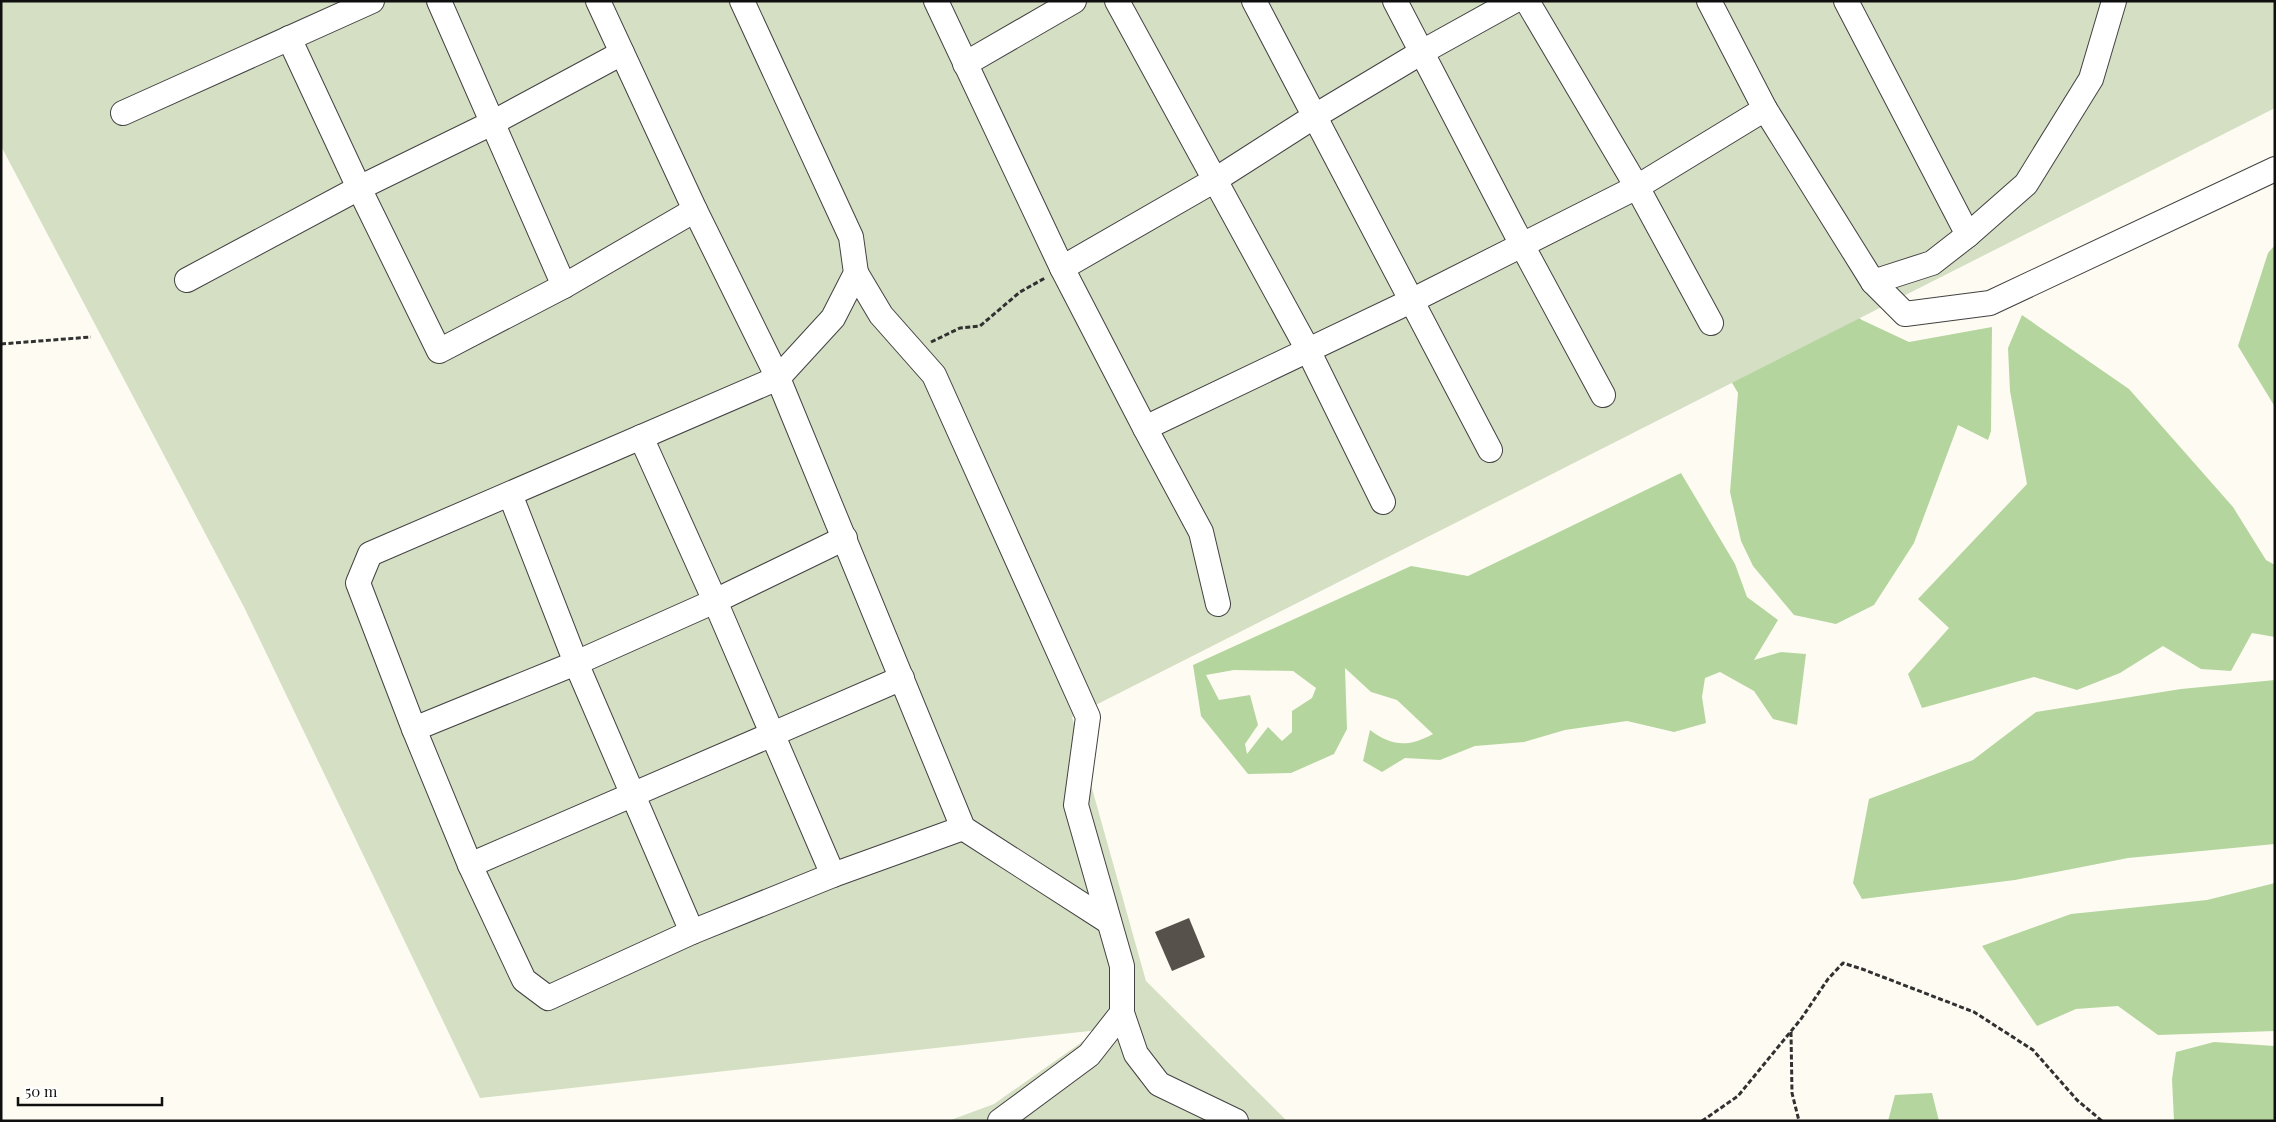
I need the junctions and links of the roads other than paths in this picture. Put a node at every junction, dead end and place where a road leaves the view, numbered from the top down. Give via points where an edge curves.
1 (372, 1) edge
2 (439, 1) edge
3 (598, 1) edge
4 (742, 1) edge
5 (936, 1) edge
6 (1074, 1) edge
7 (1117, 1) edge
8 (1254, 1) edge
9 (1395, 1) edge
10 (1514, 1) edge
11 (1527, 1) edge
12 (1709, 1) edge
13 (1846, 1) edge
14 (2114, 1) edge
15 (289, 38) junction
16 (1422, 52) junction
17 (622, 53) junction
18 (965, 64) junction
19 (1765, 109) junction
20 (123, 113) dead end
21 (1315, 116) junction
22 (492, 123) junction
23 (2275, 169) edge
24 (1215, 180) junction
25 (1638, 187) junction
26 (359, 188) junction
27 (695, 210) junction
28 (1968, 235) junction
29 (1522, 245) junction
30 (1062, 268) junction
31 (856, 273) junction
32 (188, 280) dead end
33 (1874, 282) junction
34 (564, 286) junction
35 (1411, 300) junction
36 (1710, 323) dead end
37 (1308, 350) junction
38 (778, 378) junction
39 (1603, 395) dead end
40 (1145, 428) junction
41 (641, 437) junction
42 (1490, 450) dead end
43 (510, 494) junction
44 (1383, 502) dead end
45 (845, 538) junction
46 (715, 601) junction
47 (1218, 604) dead end
48 (576, 663) junction
49 (902, 678) junction
50 (414, 729) junction
51 (771, 734) junction
52 (634, 794) junction
53 (962, 828) junction
54 (470, 865) junction
55 (833, 875) junction
56 (1109, 922) junction
57 (692, 932) junction
58 (1122, 1013) junction
59 (1000, 1121) edge
60 (1236, 1121) edge

1 - 15 lane
2 - 22 lane
3 - 17 lane
4 - 31 lane via 851,237
5 - 18 lane
6 - 18 lane
7 - 24 lane
8 - 21 lane
9 - 16 lane
10 - 16 lane
11 - 25 lane
12 - 19 lane
13 - 28 lane
14 - 28 lane via 2091,79 2036,168 2026,184
15 - 20 lane
15 - 26 lane
16 - 21 lane
16 - 29 lane
17 - 22 lane
17 - 27 lane
18 - 30 lane
19 - 25 lane
19 - 33 lane
21 - 24 lane
21 - 35 lane
22 - 26 lane
22 - 34 lane
23 - 33 lane via 1990,303 1905,314
24 - 30 lane
24 - 37 lane
25 - 29 lane
25 - 36 lane
26 - 32 lane
26 - 34 lane via 439,351
27 - 34 lane
27 - 38 lane
28 - 33 lane via 1932,263
29 - 35 lane
29 - 39 lane
30 - 40 lane
31 - 38 lane via 832,318
31 - 56 lane via 881,315 934,375 1088,718 1076,805
35 - 37 lane
35 - 42 lane
37 - 40 lane
37 - 44 lane
38 - 41 lane
38 - 45 lane
40 - 47 lane via 1201,532
41 - 43 lane
41 - 46 lane
43 - 48 lane
43 - 50 lane via 370,554 358,582
45 - 46 lane
45 - 49 lane
46 - 48 lane
46 - 51 lane
48 - 50 lane
48 - 52 lane
49 - 51 lane
49 - 53 lane
50 - 54 lane
51 - 52 lane
51 - 55 lane
52 - 54 lane
52 - 57 lane
53 - 55 lane
53 - 56 lane
54 - 57 lane via 524,980 548,998
55 - 57 lane
56 - 58 lane via 1122,966
58 - 59 lane via 1089,1054
58 - 60 lane via 1136,1054 1158,1084

